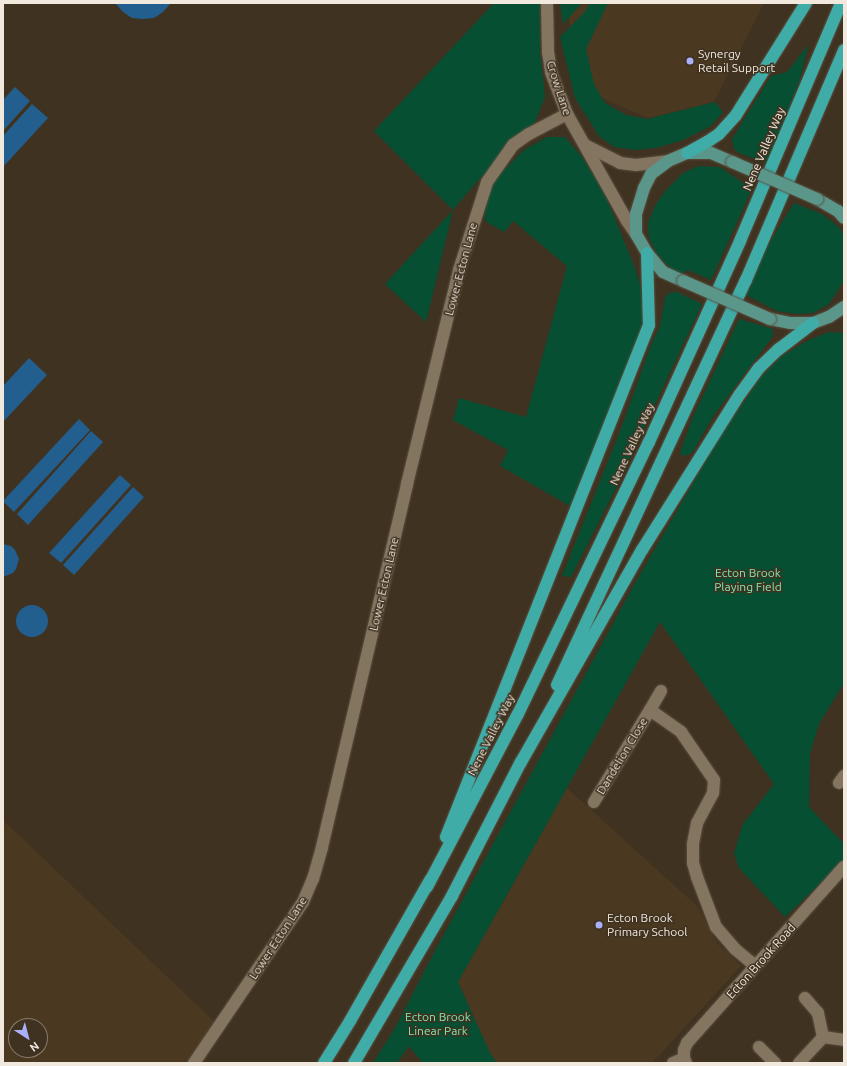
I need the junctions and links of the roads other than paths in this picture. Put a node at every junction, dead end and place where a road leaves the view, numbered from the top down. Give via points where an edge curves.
1 (547, 3) edge
2 (806, 3) edge
3 (841, 3) edge
4 (844, 50) edge
5 (567, 114) junction
6 (585, 145) junction
7 (687, 153) junction
8 (668, 161) junction
9 (844, 218) edge
10 (636, 234) junction
11 (647, 253) junction
12 (844, 307) edge
13 (829, 317) junction
14 (844, 319) edge
15 (813, 323) junction
16 (661, 691) dead end
17 (650, 710) junction
18 (521, 762) junction
19 (594, 802) dead end
20 (844, 867) edge
21 (427, 887) junction
22 (755, 966) junction
23 (805, 998) dead end
24 (823, 1038) junction
25 (844, 1040) edge
26 (759, 1048) dead end
27 (681, 1061) edge
28 (194, 1063) edge
29 (324, 1063) edge
30 (354, 1063) edge
31 (774, 1063) edge
32 (799, 1063) edge

1 - 5 street, Crow Lane via 551,72
2 - 7 highway via 736,115 719,134
3 - 21 highway, Nene Valley Way via 740,241 649,442 524,700
4 - 18 highway via 746,280
5 - 6 street, Crow Lane
5 - 28 street, Lower Ecton Lane via 513,145 487,182 459,270 313,879 303,902
6 - 8 street via 620,163
6 - 10 street, Crow Lane
7 - 8 main road
7 - 9 main road, bridge via 711,153 817,199
8 - 10 main road via 651,174 644,188 636,214
10 - 11 main road
11 - 15 main road, bridge via 663,272 770,319 790,323
11 - 21 highway via 649,325
12 - 13 main road
13 - 14 main road
13 - 15 main road
15 - 18 highway via 779,348 759,368 740,394 642,550
16 - 17 street, Dandelion Close
17 - 19 street, Dandelion Close
17 - 22 street, Dandelion Close via 681,732 713,776 713,793 697,823 693,844 694,863 701,890 716,927 735,949
18 - 30 highway via 452,896
20 - 22 street, Ecton Brook Road
21 - 29 highway
22 - 27 street, Ecton Brook Road via 687,1043
23 - 24 street via 818,1013
24 - 25 street
24 - 32 street
26 - 31 street

